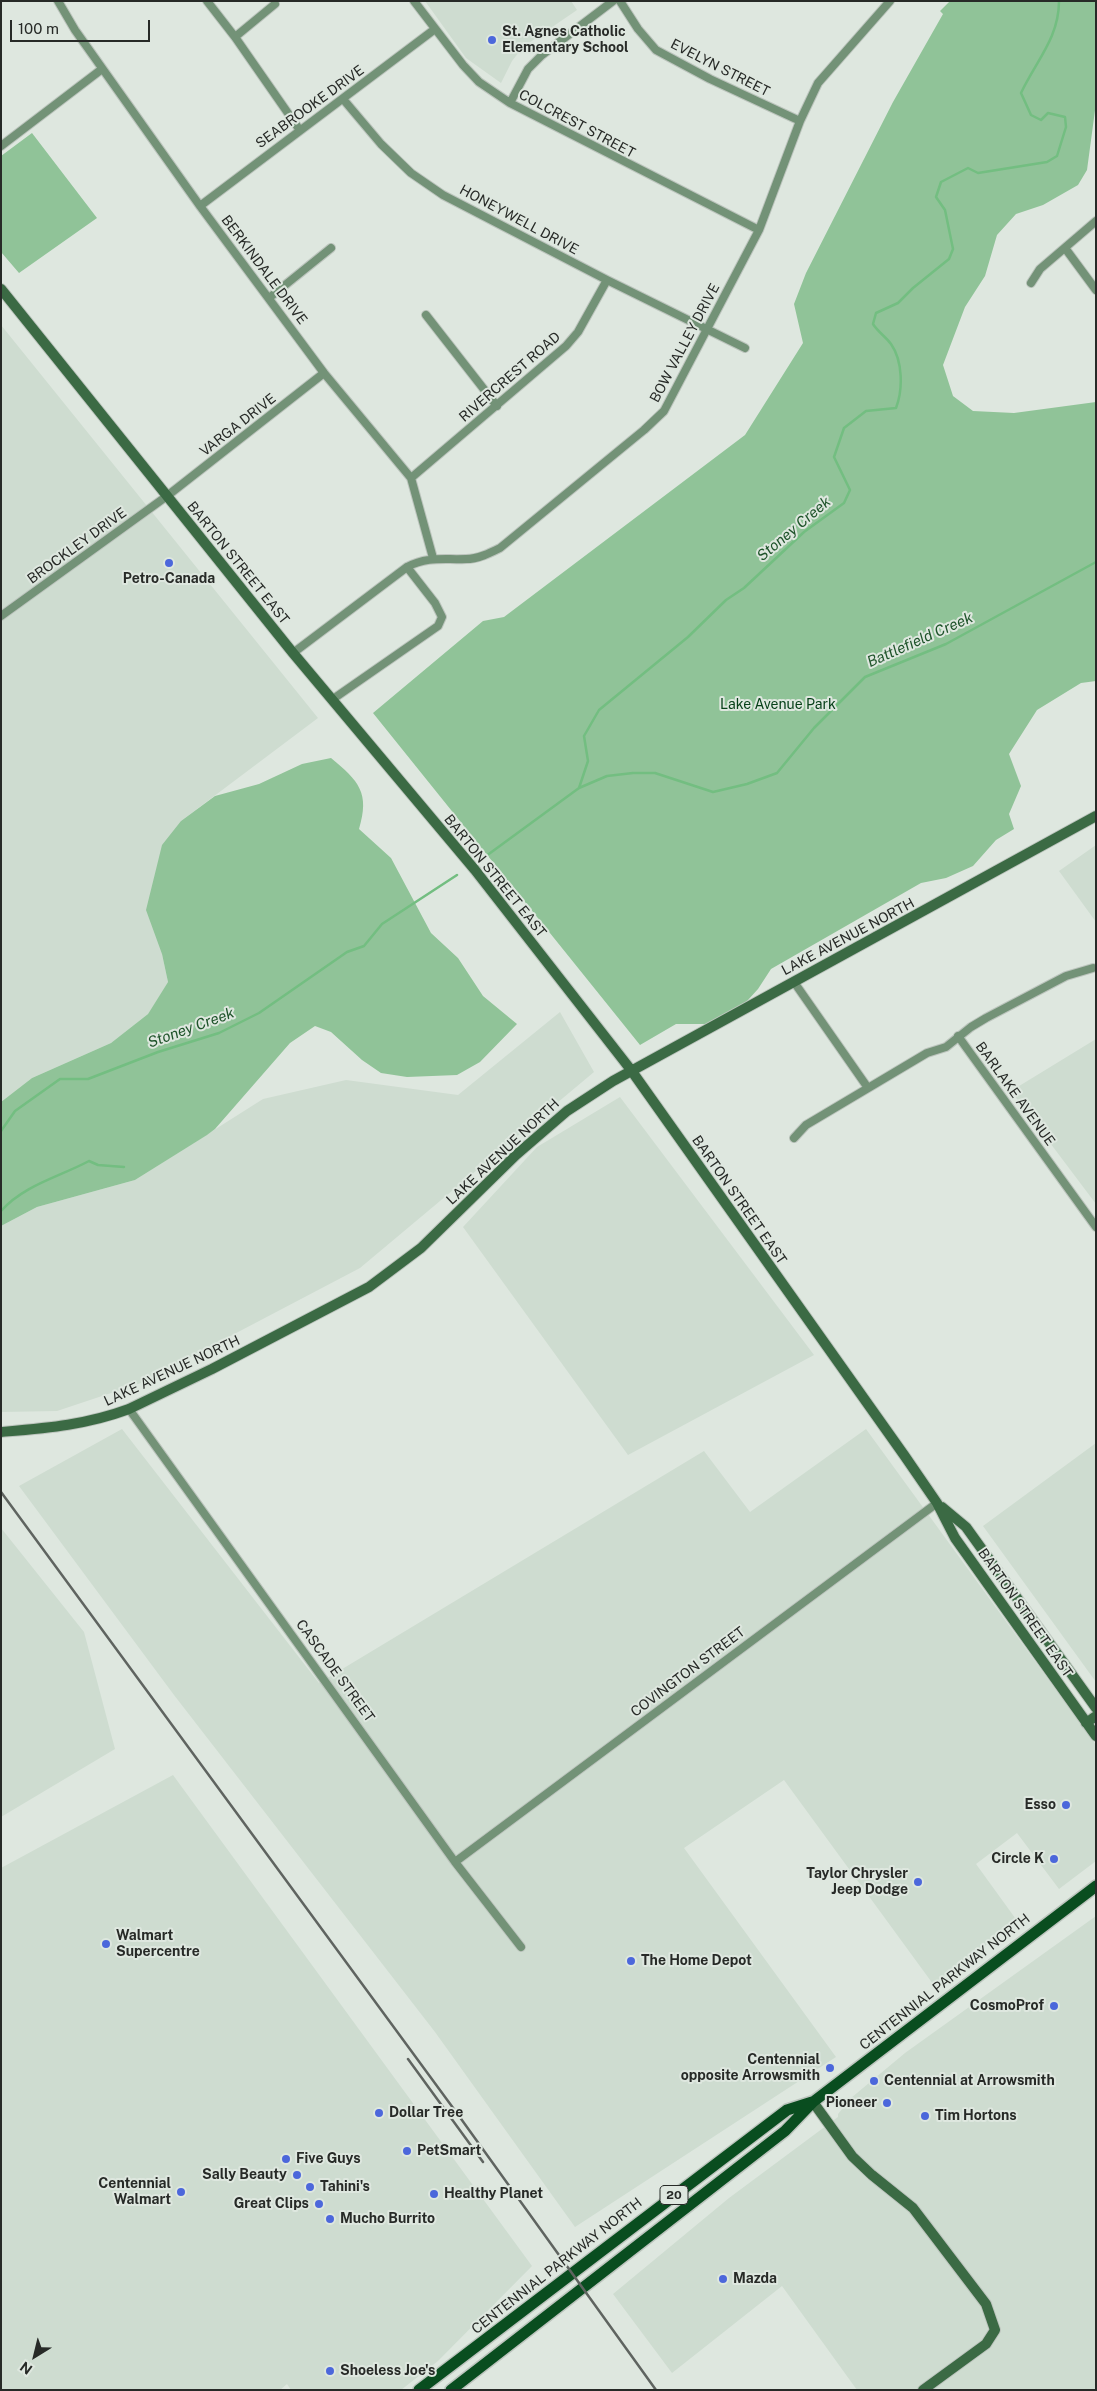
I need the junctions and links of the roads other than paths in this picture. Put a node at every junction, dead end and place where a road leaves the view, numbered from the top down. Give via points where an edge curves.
1 (58, 1) edge
2 (207, 1) edge
3 (414, 1) edge
4 (613, 1) edge
5 (620, 1) edge
6 (890, 1) edge
7 (275, 4) dead end
8 (435, 29) junction
9 (235, 37) junction
10 (102, 69) junction
11 (343, 99) junction
12 (510, 103) junction
13 (800, 121) junction
14 (299, 129) junction
15 (1, 146) edge
16 (200, 206) junction
17 (1096, 221) edge
18 (759, 230) junction
19 (331, 248) dead end
20 (1065, 248) junction
21 (607, 280) junction
22 (1031, 283) dead end
23 (1, 289) edge
24 (1096, 290) edge
25 (270, 298) junction
26 (426, 315) dead end
27 (708, 330) junction
28 (744, 348) dead end
29 (324, 373) junction
30 (497, 406) junction
31 (412, 478) junction
32 (167, 496) junction
33 (433, 558) junction
34 (407, 567) junction
35 (1, 616) edge
36 (293, 653) junction
37 (333, 699) junction
38 (1096, 816) edge
39 (1093, 968) dead end
40 (794, 982) junction
41 (958, 1036) junction
42 (630, 1070) junction
43 (868, 1088) junction
44 (794, 1138) dead end
45 (1096, 1227) edge
46 (129, 1409) junction
47 (1, 1432) edge
48 (937, 1503) junction
49 (1096, 1708) edge
50 (1096, 1716) edge
51 (1086, 1723) junction
52 (1096, 1736) edge
53 (455, 1862) junction
54 (1096, 1886) edge
55 (522, 1947) dead end
56 (813, 2102) junction
57 (419, 2390) edge
58 (452, 2390) edge
59 (923, 2390) edge

1 - 10 street, BERKINDALE DRIVE
2 - 9 street
3 - 8 street, COLCREST STREET
4 - 12 street via 542,55 528,69
5 - 13 street, EVELYN STREET via 656,50
6 - 13 street, BOW VALLEY DRIVE via 818,83
7 - 9 street
8 - 11 street, SEABROOKE DRIVE
8 - 12 street, COLCREST STREET via 479,82
9 - 14 street
10 - 15 street
10 - 16 street, BERKINDALE DRIVE
11 - 14 street, SEABROOKE DRIVE
11 - 21 street, HONEYWELL DRIVE via 380,144 411,173 443,195
12 - 18 street, COLCREST STREET
13 - 18 street, BOW VALLEY DRIVE
14 - 16 street, SEABROOKE DRIVE
16 - 25 street, BERKINDALE DRIVE
17 - 20 street
18 - 27 street, BOW VALLEY DRIVE
19 - 25 street
20 - 22 street via 1040,269
20 - 24 street
21 - 27 street, HONEYWELL DRIVE
21 - 30 street, RIVERCREST ROAD via 578,332 566,346
23 - 32 main road, BARTON STREET EAST
25 - 29 street, BERKINDALE DRIVE
26 - 30 street
27 - 28 street, HONEYWELL DRIVE
27 - 33 street, BOW VALLEY DRIVE via 664,411 644,430 500,548 468,559
29 - 31 street, BERKINDALE DRIVE
29 - 32 street, VARGA DRIVE
30 - 31 street, RIVERCREST ROAD
31 - 33 street, BERKINDALE DRIVE
32 - 35 street, BROCKLEY DRIVE
32 - 36 main road, BARTON STREET EAST
33 - 34 street, BOW VALLEY DRIVE
34 - 36 street, BOW VALLEY DRIVE
34 - 37 street via 435,603 442,617 438,626
36 - 37 main road, BARTON STREET EAST
37 - 42 main road, BARTON STREET EAST via 475,870
38 - 40 main road, LAKE AVENUE NORTH
39 - 41 street via 1066,976
40 - 42 main road, LAKE AVENUE NORTH
40 - 43 street
41 - 43 street, BARLAKE AVENUE via 946,1047 927,1053
41 - 45 street, BARLAKE AVENUE
42 - 46 main road, LAKE AVENUE NORTH via 567,1111 422,1248 369,1287
42 - 48 main road, BARTON STREET EAST
43 - 44 street, BARLAKE AVENUE via 806,1125
46 - 47 main road, LAKE AVENUE NORTH via 72,1425
46 - 53 street, CASCADE STREET
48 - 49 main road, BARTON STREET EAST via 966,1527
48 - 51 main road, BARTON STREET EAST via 955,1538
48 - 53 street, COVINGTON STREET
50 - 51 main road
51 - 52 main road, BARTON STREET EAST
53 - 55 street, CASCADE STREET
54 - 56 main road, CENTENNIAL PARKWAY NORTH / 20
56 - 57 main road, CENTENNIAL PARKWAY NORTH / 20 via 787,2110
56 - 58 main road, CENTENNIAL PARKWAY NORTH / 20 via 785,2130
56 - 59 main road via 852,2156 913,2208 986,2304 994,2330 986,2344

